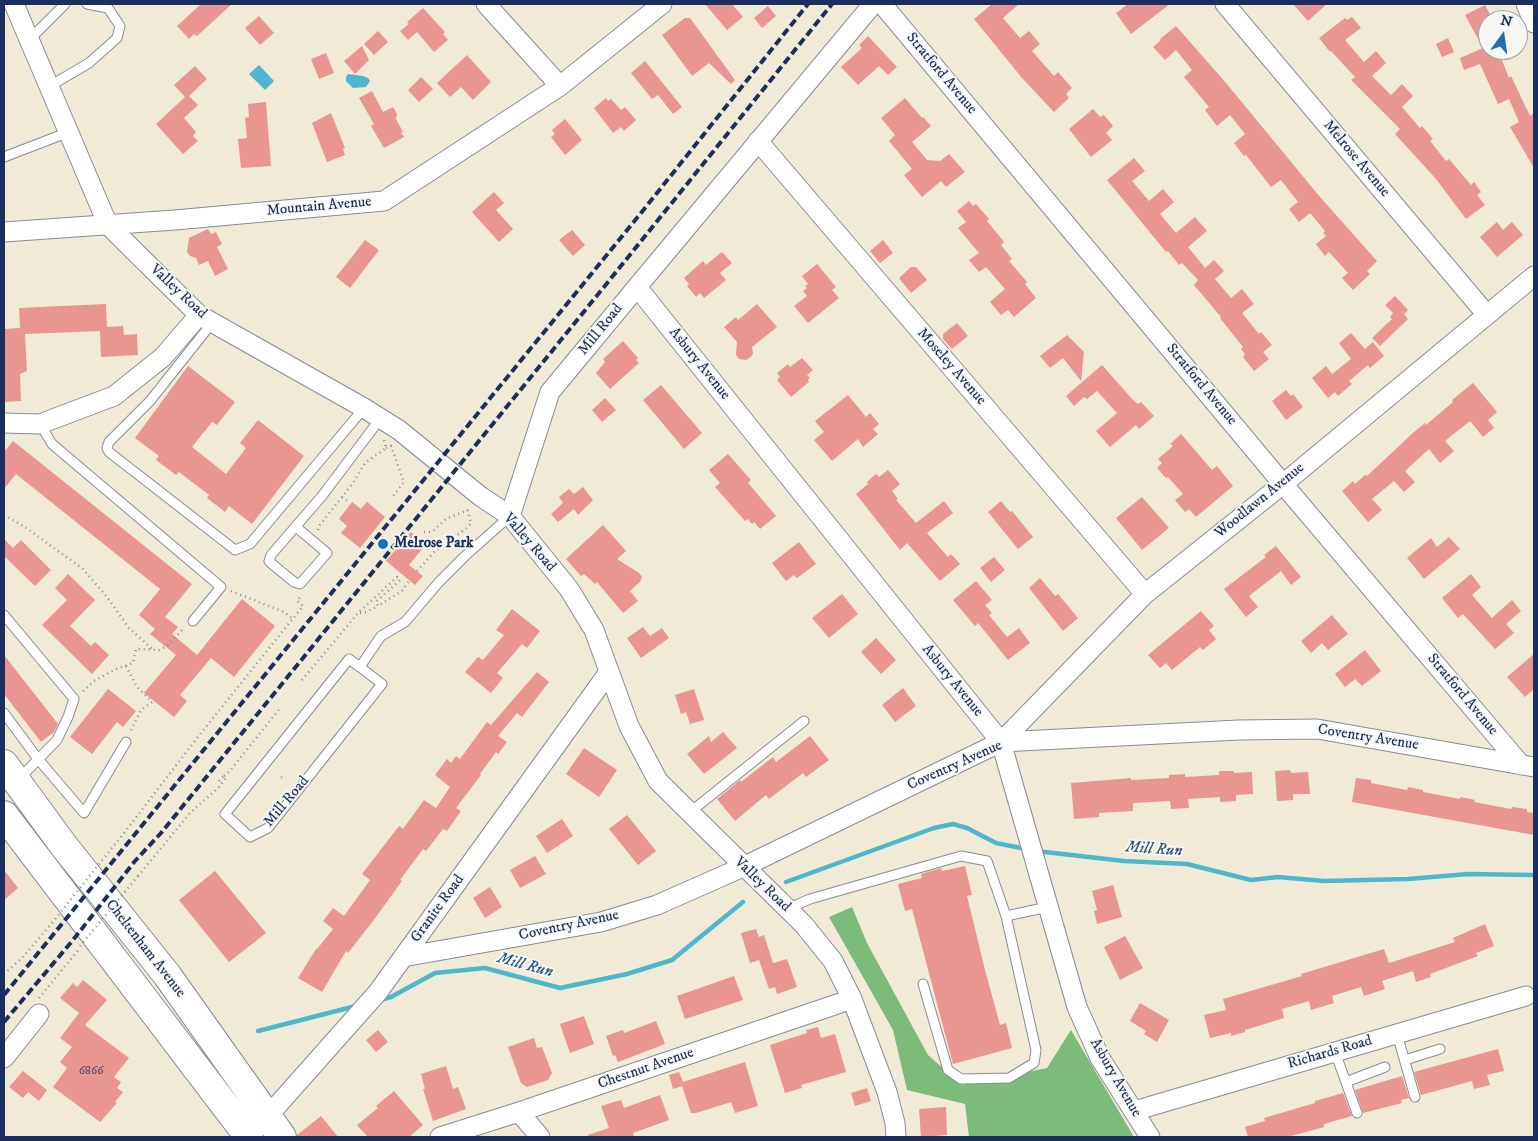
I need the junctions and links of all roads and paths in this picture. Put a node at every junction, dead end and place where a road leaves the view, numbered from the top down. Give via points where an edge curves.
1 (14, 4) edge
2 (65, 4) edge
3 (87, 4) edge
4 (486, 4) edge
5 (662, 4) edge
6 (874, 4) edge
7 (882, 4) edge
8 (1225, 4) edge
9 (1526, 4) edge
10 (1534, 23) edge
11 (30, 39) junction
12 (50, 86) junction
13 (560, 86) junction
14 (69, 132) junction
15 (758, 141) junction
16 (4, 157) edge
17 (108, 225) junction
18 (4, 232) edge
19 (1534, 276) edge
20 (637, 287) junction
21 (1487, 315) junction
22 (205, 319) junction
23 (364, 408) junction
24 (380, 420) junction
25 (4, 423) edge
26 (40, 424) junction
27 (393, 440) dead end
28 (386, 448) junction
29 (1283, 484) junction
30 (342, 497) junction
31 (391, 499) dead end
32 (465, 501) dead end
33 (350, 502) dead end
34 (468, 510) junction
35 (4, 515) edge
36 (510, 516) junction
37 (296, 527) junction
38 (424, 532) dead end
39 (319, 533) dead end
40 (417, 571) dead end
41 (409, 581) dead end
42 (221, 587) junction
43 (303, 594) dead end
44 (1145, 594) junction
45 (378, 606) junction
46 (358, 613) junction
47 (4, 615) edge
48 (293, 619) junction
49 (193, 622) joint
50 (152, 649) junction
51 (126, 666) junction
52 (360, 666) junction
53 (610, 672) junction
54 (302, 680) dead end
55 (74, 699) junction
56 (280, 707) dead end
57 (4, 712) edge
58 (804, 721) dead end
59 (126, 742) joint
60 (1001, 742) junction
61 (38, 759) junction
62 (1528, 766) edge
63 (10, 772) edge
64 (224, 776) junction
65 (219, 781) dead end
66 (689, 812) junction
67 (4, 815) edge
68 (743, 867) junction
69 (1048, 907) junction
70 (787, 909) junction
71 (1006, 916) junction
72 (403, 957) junction
73 (4, 968) edge
74 (923, 984) dead end
75 (1526, 996) dead end
76 (852, 999) junction
77 (38, 1007) joint
78 (1397, 1034) junction
79 (1440, 1049) dead end
80 (1335, 1052) junction
81 (4, 1058) edge
82 (1405, 1060) junction
83 (1386, 1067) dead end
84 (1346, 1082) junction
85 (1415, 1097) dead end
86 (1134, 1111) junction
87 (519, 1112) junction
88 (1357, 1113) dead end
89 (268, 1131) edge
90 (249, 1137) edge
91 (440, 1137) edge
92 (540, 1137) edge
93 (896, 1137) edge
94 (1150, 1137) edge

1 - 11 street, Valley Road
2 - 11 lane
3 - 12 lane via 108,8 120,26 117,38 89,64
4 - 13 street
5 - 13 street, Mountain Avenue
6 - 15 street, Mill Road
7 - 29 street, Stratford Avenue
8 - 21 street, Melrose Avenue
9 - 10 street
11 - 12 street, Valley Road
12 - 14 street, Valley Road
13 - 17 street, Mountain Avenue via 384,201
14 - 16 lane
14 - 17 street, Valley Road
15 - 20 street, Mill Road
15 - 44 street, Moseley Avenue
17 - 18 street, Mountain Avenue
17 - 22 street, Valley Road
19 - 21 street, Woodlawn Avenue
20 - 36 street, Mill Road via 550,392
20 - 60 street, Asbury Avenue
21 - 29 street, Woodlawn Avenue
22 - 23 street, Valley Road
22 - 23 lane via 150,401 109,442 107,448 235,550 250,544
22 - 26 street via 114,396
23 - 24 street, Valley Road
24 - 36 street, Valley Road via 399,430 480,496
24 - 37 lane
25 - 26 street
26 - 42 lane via 52,444
27 - 28 path via 383,439
28 - 30 path via 365,463
28 - 31 path via 391,446 404,482
29 - 44 street, Woodlawn Avenue
29 - 62 street, Stratford Avenue
30 - 33 path
30 - 39 path via 320,525
32 - 34 path
34 - 38 path via 446,519 434,530
34 - 40 path via 471,522 467,528 434,552
35 - 50 path via 83,568 129,628
36 - 52 lane via 439,582 405,622 381,636
36 - 53 street, Valley Road via 569,589 594,630
37 - 37 lane via 271,554 269,561 300,584 327,553
41 - 45 path via 402,591
42 - 48 path via 284,612
42 - 49 lane
43 - 48 path via 297,601 303,606
44 - 60 street, Woodlawn Avenue
45 - 46 path
45 - 46 path via 376,602 400,580 397,577
46 - 54 path
47 - 55 lane
48 - 73 path, bridge via 52,923 22,958 7,970
49 - 50 path via 167,646
50 - 51 path via 136,649 133,664
51 - 55 path via 94,681
51 - 59 path via 137,686 152,702 141,710
52 - 52 lane, Mill Road via 382,684 268,828 250,837 224,814 349,658
53 - 66 street, Valley Road via 629,726 658,781
53 - 72 street, Granite Road
55 - 61 lane via 57,740
56 - 64 path
57 - 61 lane
58 - 66 lane
59 - 61 lane via 84,813
60 - 62 street, Coventry Avenue via 1317,728
60 - 68 street, Coventry Avenue
60 - 69 street, Asbury Avenue
61 - 63 lane
63 - 89 highway, Cheltenham Avenue via 64,846 167,975
64 - 65 path
64 - 77 path, bridge via 226,778 218,788 190,813 80,946
66 - 68 street, Valley Road
67 - 90 highway, Cheltenham Avenue
68 - 70 street, Valley Road
68 - 72 street, Coventry Avenue via 657,905 601,922
69 - 71 lane
69 - 86 street, Asbury Avenue via 1077,1007 1100,1058
70 - 71 lane via 810,899 961,856 987,861
70 - 76 street, Valley Road via 833,961
71 - 74 lane via 1036,1050 1034,1063 1009,1078 961,1079 948,1070
72 - 89 street, Granite Road
75 - 78 street, Richards Road
76 - 87 street, Chestnut Avenue
76 - 93 street, Valley Road via 888,1092
77 - 81 street
78 - 80 street, Richards Road
78 - 82 lane
79 - 82 lane
80 - 84 lane
80 - 86 street, Richards Road
82 - 85 lane
83 - 84 lane
84 - 88 lane
86 - 94 street, Asbury Avenue
87 - 91 street, Chestnut Avenue
87 - 92 street

